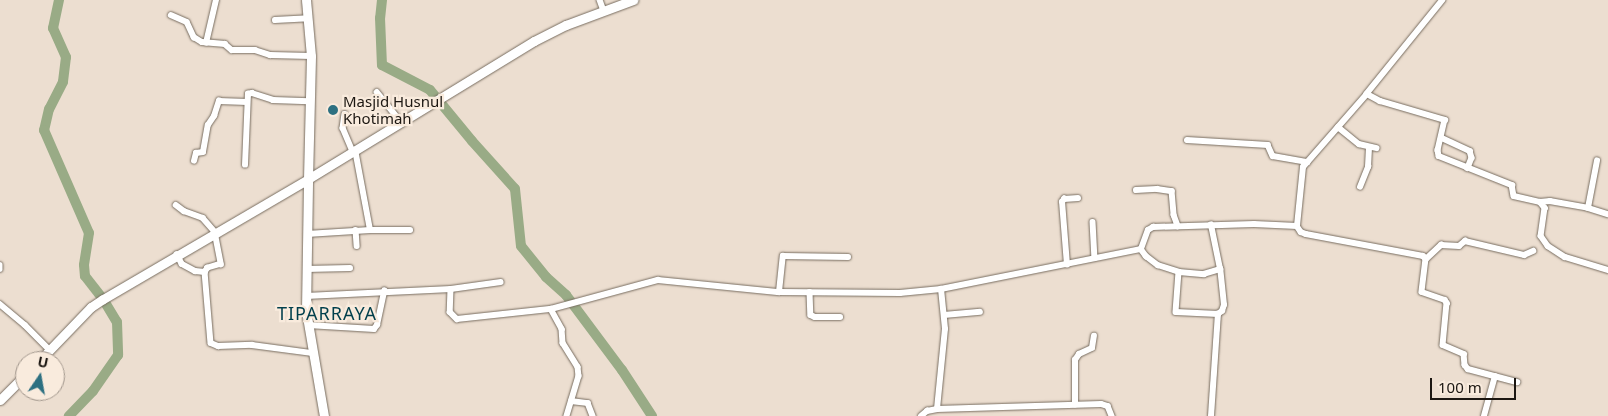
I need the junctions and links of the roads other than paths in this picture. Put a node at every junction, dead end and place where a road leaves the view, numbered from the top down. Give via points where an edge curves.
1 (216, 0) edge
2 (306, 0) edge
3 (600, 0) edge
4 (633, 0) edge
5 (1443, 0) edge
6 (604, 11) junction
7 (171, 16) dead end
8 (308, 18) junction
9 (275, 20) dead end
10 (206, 43) junction
11 (311, 56) junction
12 (377, 92) dead end
13 (1367, 94) junction
14 (309, 101) junction
15 (247, 102) junction
16 (345, 114) dead end
17 (401, 122) junction
18 (1338, 127) junction
19 (1442, 138) junction
20 (1186, 140) dead end
21 (1369, 148) junction
22 (1377, 148) dead end
23 (354, 151) junction
24 (194, 161) dead end
25 (1597, 161) dead end
26 (1307, 162) junction
27 (245, 165) dead end
28 (1468, 168) junction
29 (308, 179) junction
30 (1360, 187) dead end
31 (1136, 190) dead end
32 (1078, 198) dead end
33 (1540, 202) junction
34 (176, 206) dead end
35 (1588, 208) junction
36 (1608, 214) edge
37 (1093, 222) dead end
38 (1178, 226) junction
39 (1211, 226) junction
40 (1296, 226) junction
41 (356, 230) junction
42 (370, 230) junction
43 (410, 230) dead end
44 (215, 232) junction
45 (307, 234) junction
46 (357, 246) dead end
47 (1141, 249) junction
48 (1533, 251) dead end
49 (178, 254) junction
50 (848, 256) dead end
51 (1095, 258) junction
52 (1426, 259) junction
53 (1067, 265) junction
54 (350, 268) dead end
55 (306, 269) junction
56 (1220, 270) junction
57 (1608, 270) edge
58 (205, 272) junction
59 (1179, 272) junction
60 (501, 282) dead end
61 (451, 289) junction
62 (941, 289) junction
63 (384, 291) junction
64 (779, 292) junction
65 (810, 292) junction
66 (306, 296) junction
67 (0, 304) edge
68 (551, 310) junction
69 (980, 312) dead end
70 (1218, 314) junction
71 (944, 315) junction
72 (840, 316) dead end
73 (308, 324) junction
74 (1094, 336) dead end
75 (50, 350) joint
76 (312, 353) junction
77 (1495, 376) junction
78 (1517, 382) dead end
79 (15, 385) edge
80 (0, 400) edge
81 (571, 400) junction
82 (1075, 405) junction
83 (938, 409) junction
84 (324, 416) edge
85 (567, 416) edge
86 (593, 416) edge
87 (921, 416) edge
88 (1112, 416) edge
89 (1211, 416) edge
90 (1484, 416) edge

1 - 10 street
2 - 8 street
3 - 6 street
4 - 6 street
5 - 13 street
6 - 17 street via 534,41
7 - 10 street via 188,22 194,37
8 - 9 street
8 - 11 street
10 - 11 street via 225,44 232,50 255,50 270,55
11 - 14 street
12 - 17 street
13 - 18 street
13 - 19 street via 1380,102 1445,120
14 - 15 street via 273,100 249,93
14 - 29 street
15 - 24 street via 218,103 207,127 203,152 196,153
15 - 27 street
16 - 23 street via 343,128
17 - 23 street
18 - 21 street
18 - 26 street
19 - 28 street via 1470,151 1472,158
19 - 28 street via 1439,156
20 - 26 street via 1268,145 1273,156
21 - 22 street
21 - 30 street via 1368,167
23 - 29 street
23 - 42 street
25 - 35 street
26 - 40 street via 1301,172
28 - 33 street via 1512,185 1514,196
29 - 44 street
29 - 45 street
31 - 38 street via 1172,191
32 - 53 street via 1062,202
33 - 35 street
33 - 57 street via 1545,208 1541,236 1548,246 1565,257
34 - 44 street via 203,218
35 - 36 street
37 - 51 street
38 - 39 street
38 - 47 street via 1150,228
39 - 40 street
39 - 56 street
40 - 52 street via 1306,234 1418,254
41 - 42 street
41 - 45 street
41 - 46 street
42 - 43 street
44 - 49 street
44 - 58 street via 222,264
45 - 55 street
47 - 51 street
47 - 59 street via 1158,265
48 - 52 street via 1524,255 1465,241 1459,246 1441,245
49 - 58 street via 182,264
49 - 75 street via 92,307
50 - 64 street via 783,256
51 - 53 street
52 - 77 street via 1422,292 1448,303 1443,345 1464,354 1466,368
53 - 62 street
54 - 55 street
55 - 66 street
56 - 59 street via 1204,274
56 - 70 street via 1224,305
58 - 76 street via 210,340 214,346 252,345
59 - 70 street via 1176,312
60 - 61 street
61 - 63 street
61 - 68 street via 450,312 457,319
62 - 65 street via 890,294
62 - 71 street
63 - 66 street
63 - 73 street via 374,329
64 - 65 street
64 - 68 street via 658,280
65 - 72 street via 811,314 815,317
66 - 73 street
67 - 75 street
68 - 81 street via 562,329 563,342 578,367 579,376
69 - 71 street
70 - 89 street
71 - 83 street
73 - 76 street
74 - 82 street via 1092,348 1079,354 1075,360
76 - 84 street
77 - 78 street
77 - 90 street
79 - 80 street
81 - 85 street
81 - 86 street via 588,403
82 - 83 street
82 - 88 street via 1108,406
83 - 87 street via 927,410

